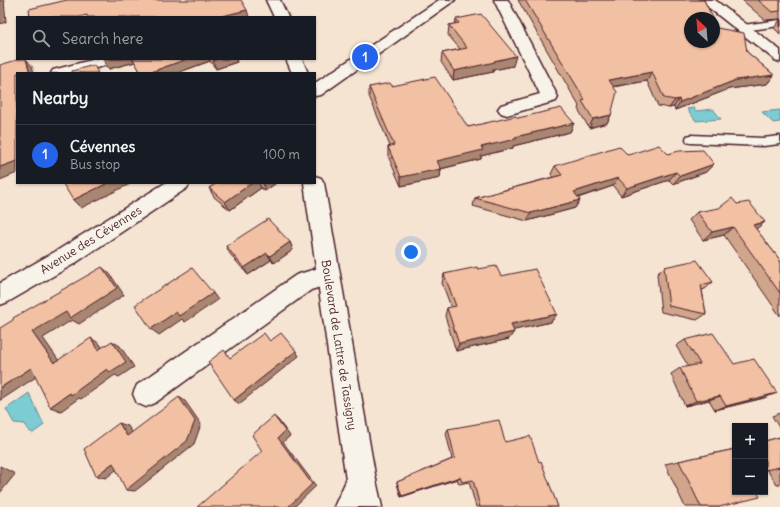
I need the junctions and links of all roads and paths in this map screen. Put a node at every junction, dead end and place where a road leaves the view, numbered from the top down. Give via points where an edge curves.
1 (274, 0) edge
2 (448, 0) edge
3 (501, 0) edge
4 (706, 0) edge
5 (280, 16) edge
6 (780, 23) edge
7 (744, 28) junction
8 (780, 57) edge
9 (109, 60) edge
10 (294, 60) edge
11 (63, 72) edge
12 (300, 72) edge
13 (316, 90) edge
14 (507, 109) dead end
15 (691, 139) dead end
16 (780, 140) edge
17 (178, 184) edge
18 (314, 184) edge
19 (328, 275) junction
20 (0, 295) edge
21 (146, 394) dead end
22 (364, 494) edge
23 (349, 507) edge

1 - 5 street
2 - 13 street
3 - 14 street via 550,97
4 - 7 street
6 - 7 lane
7 - 8 street
9 - 11 street
10 - 12 street
15 - 16 lane via 763,142
17 - 20 street, Avenue des Cévennes via 66,257
18 - 19 street, Boulevard de Lattre de Tassigny
19 - 21 street via 304,282
19 - 22 street, Boulevard de Lattre de Tassigny
22 - 23 street

